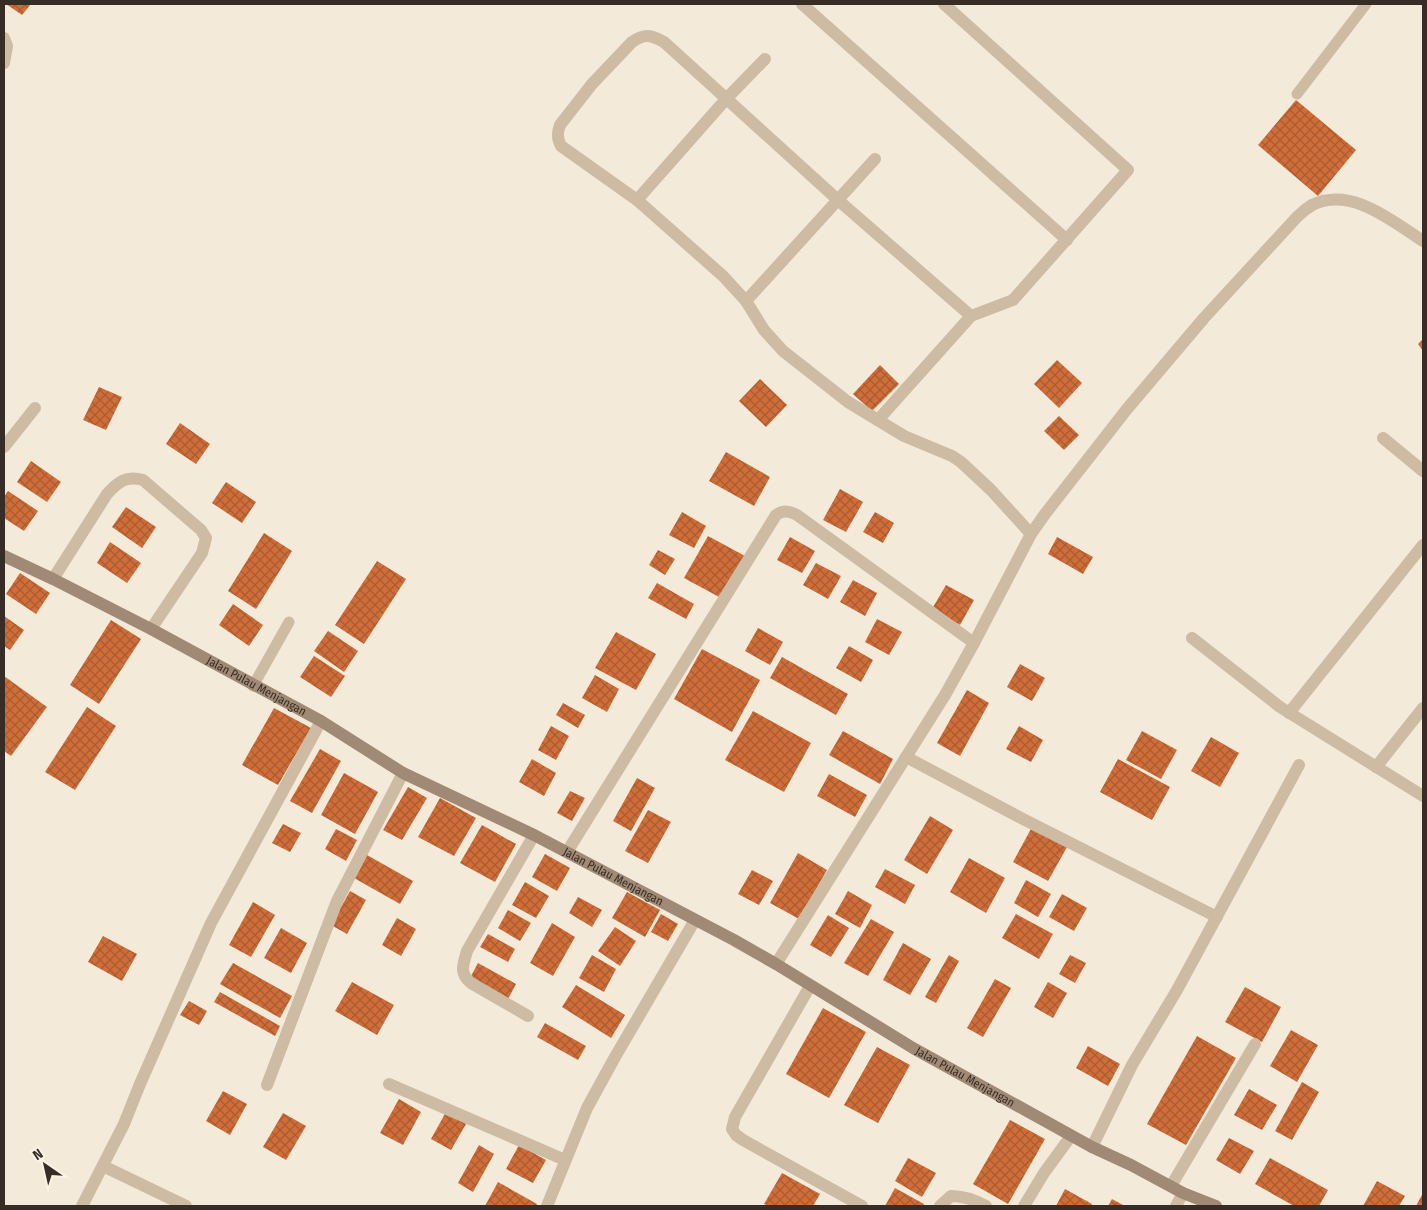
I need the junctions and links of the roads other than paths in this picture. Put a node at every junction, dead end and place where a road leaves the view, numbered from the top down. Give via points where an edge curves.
1 (802, 4) edge
2 (944, 4) edge
3 (1366, 4) edge
4 (4, 38) edge
5 (765, 59) dead end
6 (4, 63) edge
7 (1297, 94) dead end
8 (727, 98) junction
9 (875, 159) dead end
10 (637, 200) junction
11 (838, 200) junction
12 (1067, 240) junction
13 (1423, 241) edge
14 (746, 301) junction
15 (971, 316) junction
16 (35, 408) dead end
17 (878, 420) junction
18 (1383, 438) dead end
19 (4, 447) edge
20 (1423, 471) edge
21 (1031, 534) junction
22 (1423, 545) edge
23 (4, 556) edge
24 (53, 579) junction
25 (290, 622) dead end
26 (151, 629) junction
27 (1192, 638) dead end
28 (974, 643) junction
29 (254, 686) junction
30 (1423, 708) edge
31 (1289, 714) junction
32 (320, 721) junction
33 (906, 757) junction
34 (1299, 765) dead end
35 (1376, 767) junction
36 (403, 773) junction
37 (1423, 796) edge
38 (534, 835) junction
39 (567, 852) junction
40 (1217, 917) junction
41 (695, 920) junction
42 (776, 964) junction
43 (810, 986) junction
44 (528, 1016) dead end
45 (1255, 1044) dead end
46 (389, 1084) dead end
47 (267, 1085) dead end
48 (1071, 1136) junction
49 (1092, 1148) junction
50 (565, 1160) junction
51 (103, 1166) junction
52 (1171, 1186) junction
53 (1183, 1193) junction
54 (82, 1206) edge
55 (186, 1206) edge
56 (546, 1206) edge
57 (862, 1206) edge
58 (940, 1206) edge
59 (986, 1206) edge
60 (1024, 1206) edge
61 (1176, 1206) edge
62 (1216, 1206) edge

1 - 12 street
2 - 12 street via 1128,170
3 - 7 lane
4 - 6 street via 7,46
5 - 8 street
8 - 10 street
8 - 10 street via 653,36 639,37 632,42 592,84 560,125 558,140 561,146
8 - 11 street
9 - 11 street
10 - 14 street
11 - 14 street
11 - 15 street
12 - 15 street via 1014,300
13 - 21 street via 1369,206 1340,200 1311,205 1197,326 1127,409
14 - 17 street via 764,330 783,351 848,402
15 - 17 street
16 - 19 street
17 - 21 street via 904,436 961,462
18 - 20 street
21 - 28 street
22 - 31 street
23 - 24 street, Jalan Pulau Menjangan
24 - 26 street, Jalan Pulau Menjangan
24 - 26 street via 107,494 124,479 142,480 201,530 206,538 202,553
25 - 29 lane
26 - 29 street, Jalan Pulau Menjangan
27 - 31 street
28 - 33 street
28 - 39 street via 797,515 782,511 776,515
29 - 32 street, Jalan Pulau Menjangan
30 - 35 street
31 - 35 street
32 - 36 street, Jalan Pulau Menjangan
32 - 51 street via 211,923
33 - 40 street
33 - 42 street
34 - 40 street
35 - 37 street
36 - 38 street, Jalan Pulau Menjangan
36 - 47 street via 337,901
38 - 39 street, Jalan Pulau Menjangan
38 - 44 street via 467,951 463,967 465,977 471,983
39 - 41 street, Jalan Pulau Menjangan
40 - 49 street via 1132,1065
41 - 42 street, Jalan Pulau Menjangan
41 - 50 street via 614,1057
42 - 43 street, Jalan Pulau Menjangan
43 - 48 street, Jalan Pulau Menjangan
43 - 57 street via 735,1117 732,1129 743,1140
45 - 52 street
46 - 50 street
48 - 49 street, Jalan Pulau Menjangan
48 - 60 street
49 - 52 street, Jalan Pulau Menjangan
50 - 56 street
51 - 54 street
51 - 55 street
52 - 53 street, Jalan Pulau Menjangan
53 - 61 street
53 - 62 street, Jalan Pulau Menjangan
58 - 59 street via 951,1196 962,1196

